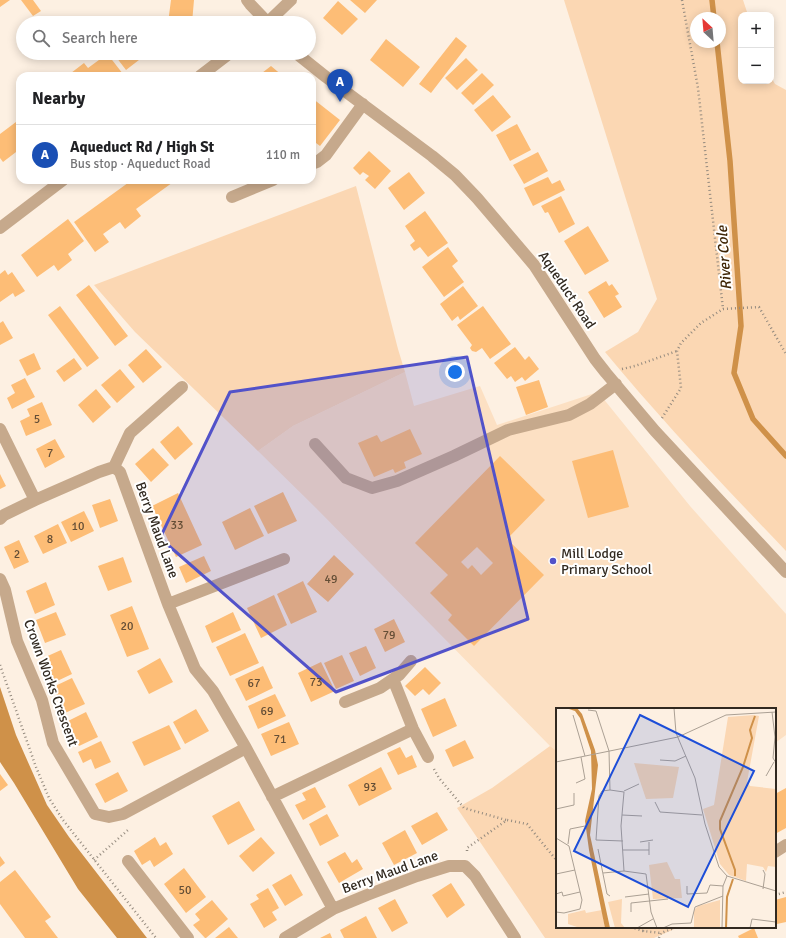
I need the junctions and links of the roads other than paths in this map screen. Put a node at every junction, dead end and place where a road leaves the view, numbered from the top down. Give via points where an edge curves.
1 (247, 0) edge
2 (291, 0) edge
3 (261, 16) edge
4 (275, 16) edge
5 (221, 60) edge
6 (305, 60) edge
7 (205, 72) edge
8 (363, 104) junction
9 (316, 162) edge
10 (58, 184) edge
11 (263, 184) edge
12 (232, 197) dead end
13 (0, 228) edge
14 (616, 384) junction
15 (182, 387) dead end
16 (0, 429) edge
17 (315, 444) dead end
18 (114, 467) junction
19 (35, 500) junction
20 (0, 519) edge
21 (284, 559) dead end
22 (786, 572) edge
23 (0, 579) edge
24 (168, 604) junction
25 (411, 661) dead end
26 (393, 679) junction
27 (345, 702) dead end
28 (413, 729) junction
29 (246, 748) junction
30 (428, 757) road end
31 (272, 797) junction
32 (786, 845) edge
33 (776, 851) edge
34 (128, 861) dead end
35 (333, 910) junction
36 (188, 938) edge
37 (285, 938) edge
38 (515, 938) edge

1 - 3 street
2 - 4 street
5 - 7 street
6 - 8 street, Aqueduct Road
8 - 9 street via 326,155
8 - 14 street, Aqueduct Road via 432,156 477,198 534,265 595,359
10 - 13 street
11 - 12 street
14 - 17 street via 590,404 569,415 508,430 397,481 372,488 346,478
14 - 22 street, Aqueduct Road via 655,431
15 - 18 street via 130,433
16 - 19 street
18 - 19 street
18 - 24 street, Berry Maud Lane via 120,472
19 - 20 street
21 - 24 street
23 - 29 street, Crown Works Crescent via 17,641 42,700 53,743 95,814 109,817 123,814
24 - 29 street, Berry Maud Lane via 195,669 213,691
25 - 26 street
26 - 27 street via 373,692
26 - 28 street
28 - 30 street
28 - 31 street
29 - 31 street, Berry Maud Lane
31 - 35 street, Berry Maud Lane
32 - 33 street
34 - 36 street
35 - 37 street, Berry Maud Lane
35 - 38 street, Berry Maud Lane via 417,876 450,866 465,866 476,876

